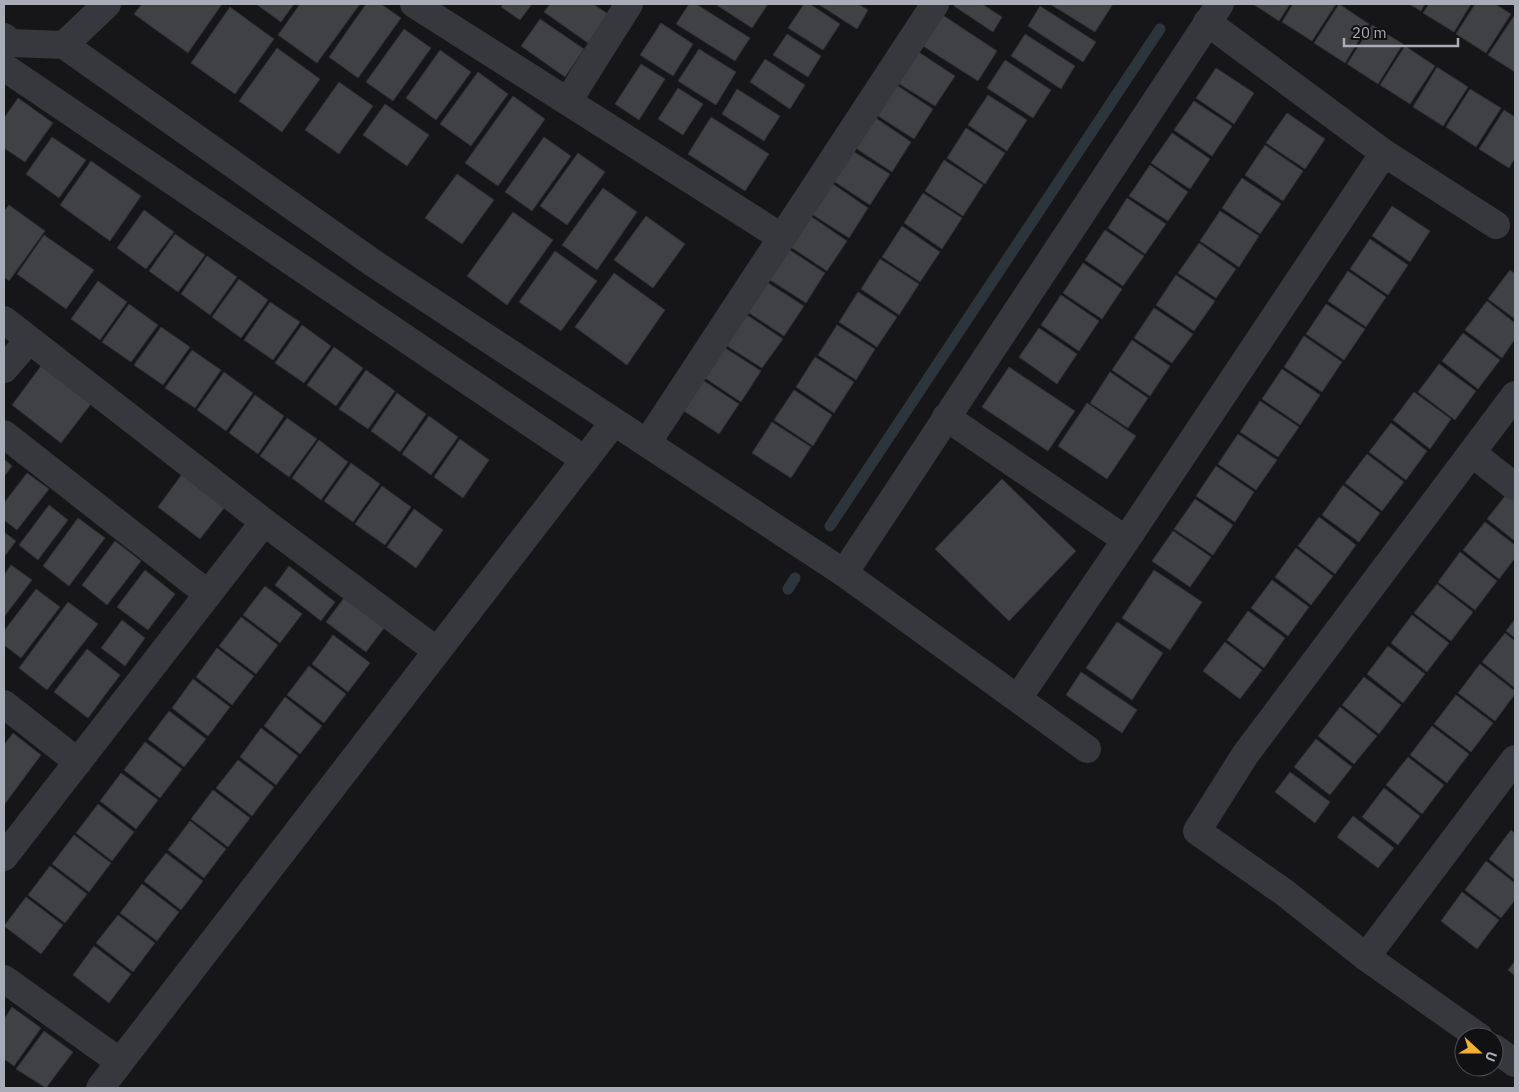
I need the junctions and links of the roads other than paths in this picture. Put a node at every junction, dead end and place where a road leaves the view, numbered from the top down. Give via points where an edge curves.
1 (106, 4) edge
2 (414, 4) edge
3 (629, 4) edge
4 (935, 4) edge
5 (1214, 13) edge
6 (64, 45) junction
7 (6, 50) edge
8 (568, 101) junction
9 (1384, 153) junction
10 (1496, 224) dead end
11 (781, 237) junction
12 (4, 320) edge
13 (28, 340) junction
14 (4, 369) edge
15 (1515, 395) edge
16 (946, 417) junction
17 (614, 422) junction
18 (4, 434) edge
19 (646, 443) junction
20 (1472, 453) junction
21 (585, 460) junction
22 (1515, 487) edge
23 (264, 522) junction
24 (1126, 540) junction
25 (844, 574) junction
26 (208, 594) junction
27 (437, 651) junction
28 (1018, 698) junction
29 (4, 704) edge
30 (1087, 749) dead end
31 (1515, 759) edge
32 (78, 762) junction
33 (4, 857) edge
34 (1366, 957) junction
35 (4, 979) edge
36 (1465, 1027) edge
37 (1504, 1055) edge
38 (120, 1062) junction
39 (1515, 1063) edge
40 (100, 1088) edge

1 - 6 street
2 - 8 street
3 - 8 street
4 - 11 street
5 - 9 street
5 - 16 street
6 - 7 street
6 - 17 street via 373,263
7 - 21 street
8 - 11 street
9 - 10 street
9 - 24 street
11 - 19 street
12 - 13 street
13 - 14 street
13 - 23 street
15 - 20 street
16 - 24 street
16 - 25 street
17 - 19 street
17 - 21 street
18 - 26 street
19 - 25 street
20 - 22 street
20 - 34 street via 1245,755 1197,831
21 - 27 street
23 - 26 street
23 - 27 street
24 - 28 street
25 - 28 street
26 - 32 street
27 - 38 street
28 - 30 street
29 - 32 street
31 - 34 street
32 - 33 street
34 - 36 street
35 - 38 street
37 - 39 street
38 - 40 street

